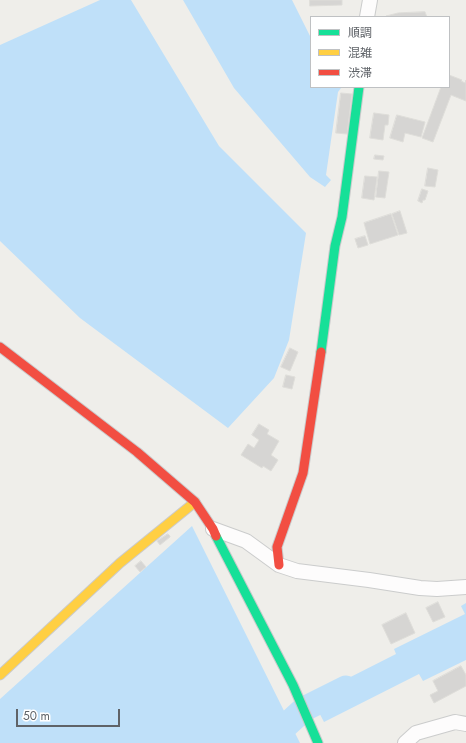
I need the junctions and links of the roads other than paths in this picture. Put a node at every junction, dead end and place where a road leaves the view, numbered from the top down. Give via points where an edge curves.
1 (370, 0) edge
2 (367, 16) edge
3 (359, 88) edge
4 (0, 347) edge
5 (195, 502) junction
6 (213, 529) junction
7 (278, 565) junction
8 (466, 587) edge
9 (0, 675) edge
10 (466, 724) edge
11 (318, 743) edge
12 (405, 743) edge

1 - 2 street
3 - 7 street via 303,473 277,547
4 - 5 street via 137,452
5 - 6 street
5 - 9 street via 120,564
6 - 7 street via 246,541
6 - 11 street via 293,685
7 - 8 street via 297,571 420,588
10 - 12 street via 455,722 416,733

